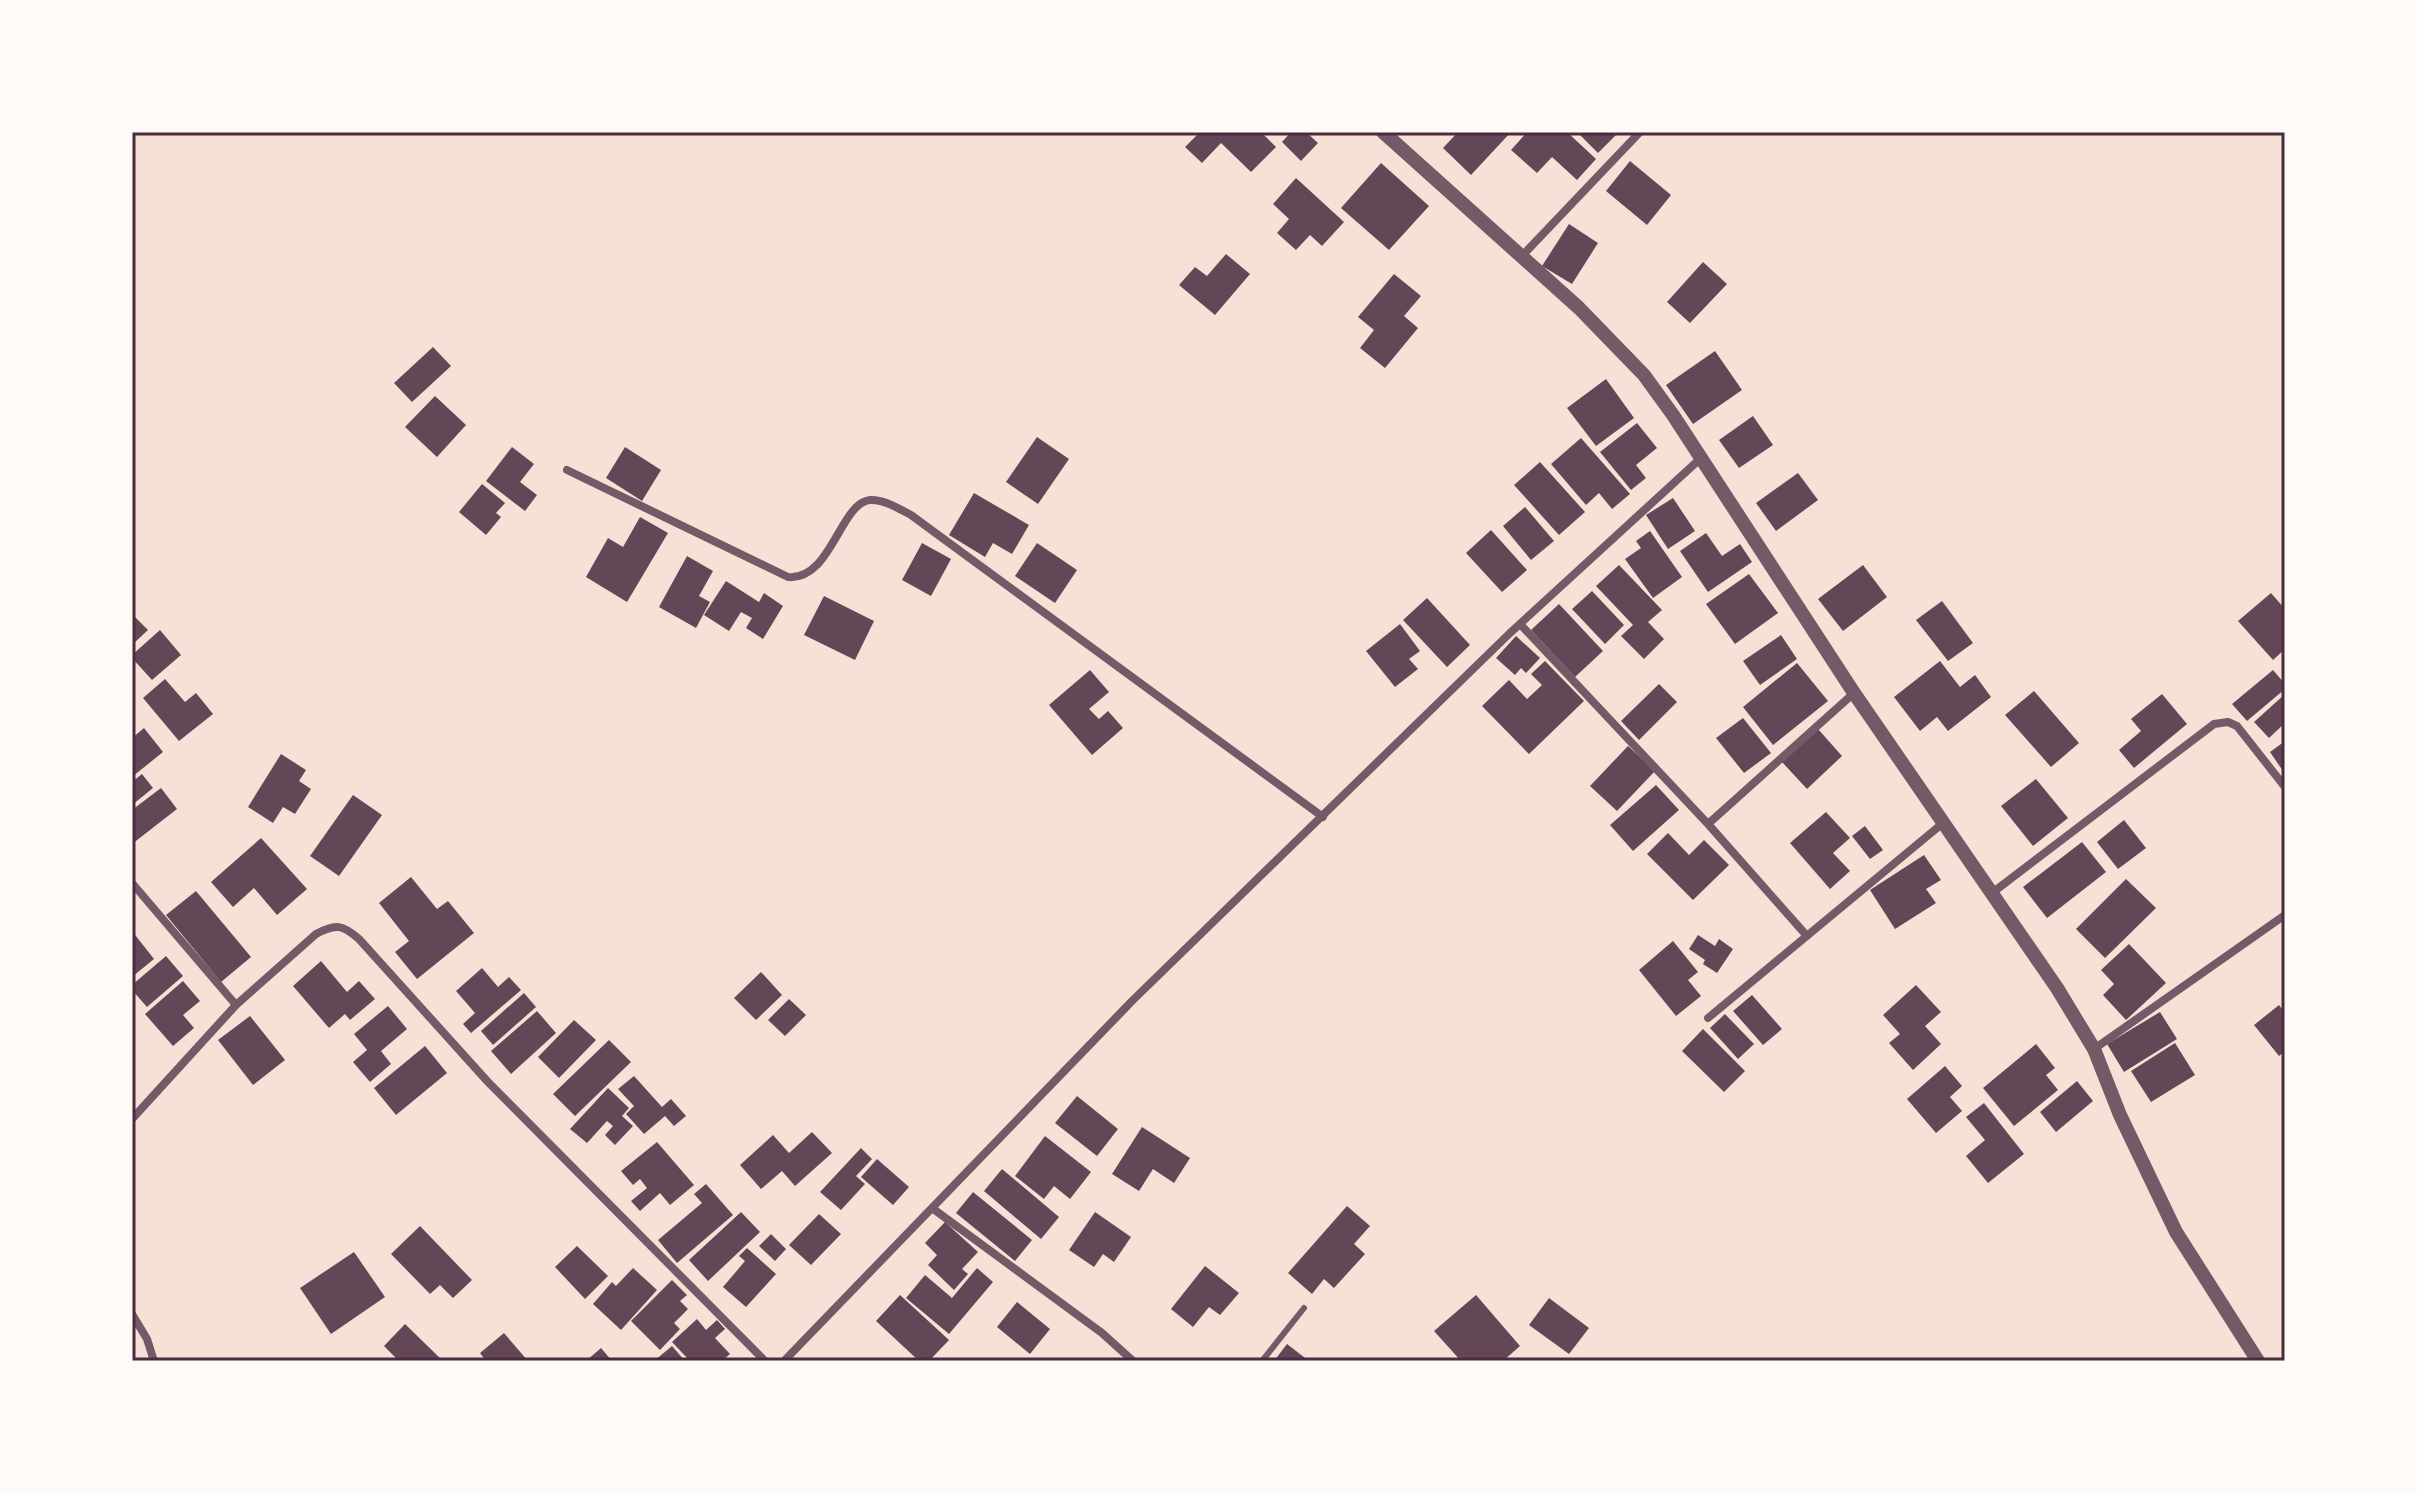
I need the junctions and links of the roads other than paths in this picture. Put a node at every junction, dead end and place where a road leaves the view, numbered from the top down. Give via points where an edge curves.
1 (1383, 132) edge
2 (1640, 132) edge
3 (1521, 257) junction
4 (1701, 458) junction
5 (567, 470) dead end
6 (1520, 624) junction
7 (1854, 693) junction
8 (2285, 787) edge
9 (1323, 817) junction
10 (1943, 823) junction
11 (1708, 824) junction
12 (132, 883) edge
13 (1992, 893) junction
14 (2285, 915) edge
15 (1807, 936) junction
16 (236, 1005) junction
17 (1708, 1018) dead end
18 (2094, 1049) junction
19 (132, 1119) edge
20 (932, 1208) junction
21 (1304, 1308) dead end
22 (132, 1314) edge
23 (154, 1361) edge
24 (765, 1361) edge
25 (784, 1361) edge
26 (1133, 1361) edge
27 (1262, 1361) edge
28 (2258, 1361) edge

1 - 3 street
2 - 3 street
3 - 4 street via 1644,375
4 - 6 street
4 - 7 street
5 - 9 street via 788,577 799,578 818,564 864,501 883,502 911,515
6 - 9 street
6 - 11 street
7 - 10 street
7 - 11 street
8 - 13 street via 2237,726 2221,722
9 - 20 street via 1133,1000
10 - 13 street
10 - 15 street
11 - 15 street
12 - 16 street
13 - 18 street
14 - 18 street
15 - 17 street
16 - 19 street
16 - 24 street via 316,934 329,927 351,932 488,1082
18 - 28 street via 2176,1232
20 - 25 street
20 - 26 street
21 - 27 lane
22 - 23 street

